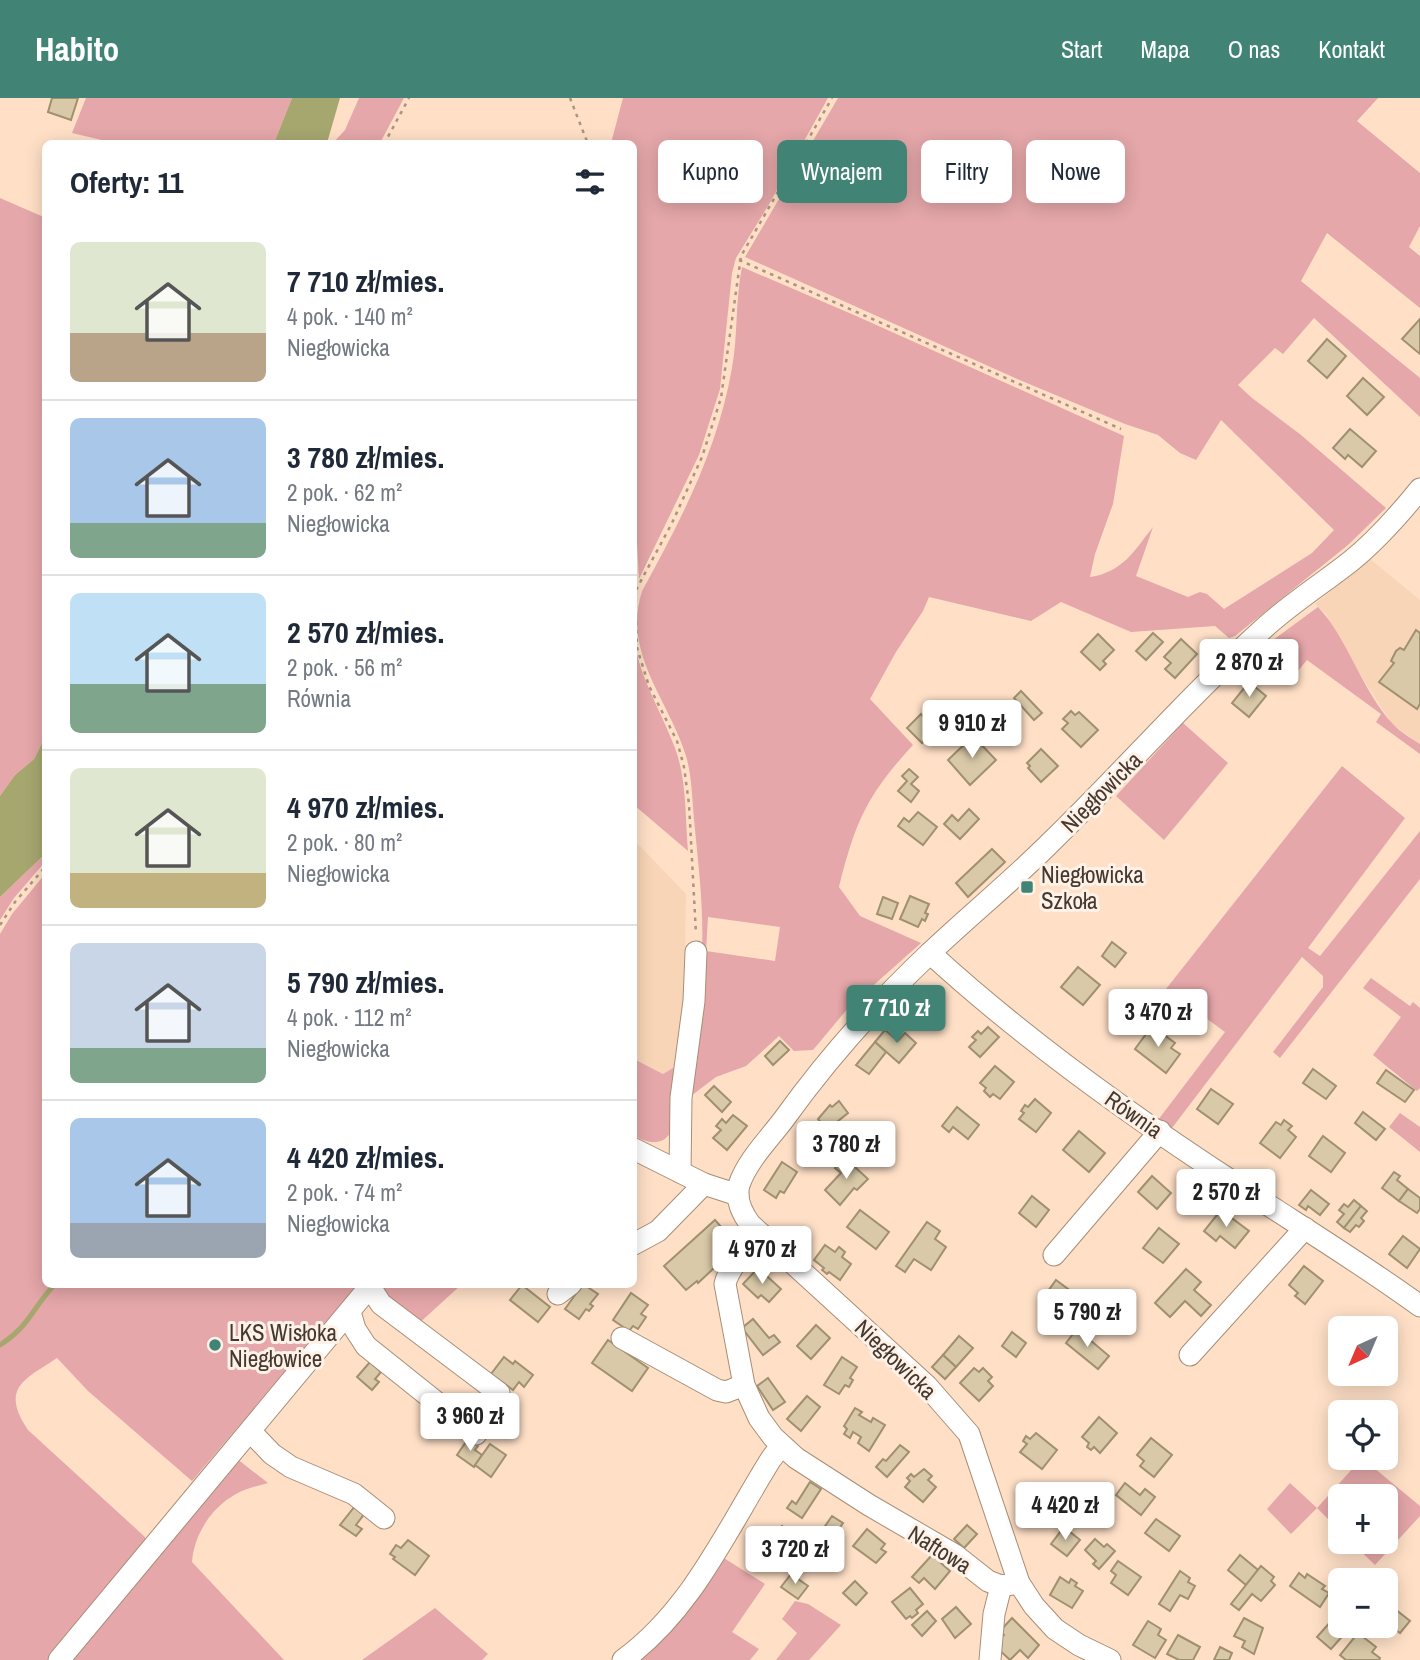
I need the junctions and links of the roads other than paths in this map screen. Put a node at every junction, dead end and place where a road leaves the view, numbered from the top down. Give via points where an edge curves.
1 (1420, 489) edge
2 (696, 952) road end
3 (930, 953) junction
4 (1160, 1131) junction
5 (637, 1150) edge
6 (680, 1172) junction
7 (704, 1185) junction
8 (738, 1195) junction
9 (1305, 1228) junction
10 (762, 1236) junction
11 (637, 1242) edge
12 (1054, 1255) dead end
13 (369, 1288) edge
14 (372, 1288) edge
15 (1420, 1306) edge
16 (350, 1312) junction
17 (622, 1338) dead end
18 (1190, 1355) dead end
19 (744, 1385) junction
20 (499, 1393) dead end
21 (251, 1432) junction
22 (476, 1434) dead end
23 (781, 1446) junction
24 (384, 1518) dead end
25 (1010, 1584) junction
26 (1101, 1658) edge
27 (59, 1660) edge
28 (623, 1660) edge
29 (989, 1660) edge

1 - 3 street, Niegłowicka via 1353,560 1230,659 1090,805
2 - 6 street via 681,1098
3 - 4 street, Równia via 1053,1057
3 - 8 street, Niegłowicka via 839,1046 748,1168
4 - 9 street, Równia
4 - 12 street
5 - 6 street
6 - 7 street
7 - 8 street
7 - 11 street via 668,1222
8 - 10 street, Niegłowicka via 743,1214
9 - 15 street, Równia
9 - 18 street
10 - 19 street, Naftowa via 734,1265 725,1283
10 - 25 street, Niegłowicka via 927,1387 970,1434
13 - 16 street
14 - 20 street via 381,1304
16 - 21 street
16 - 22 street via 366,1346
17 - 19 street via 717,1390 726,1392
19 - 23 street, Naftowa via 759,1418
21 - 24 street via 281,1461 354,1494
21 - 27 street
23 - 25 street, Naftowa via 955,1555 988,1581
23 - 28 street via 685,1598 656,1633
25 - 26 street, Niegłowicka via 1055,1629
25 - 29 street via 994,1614

